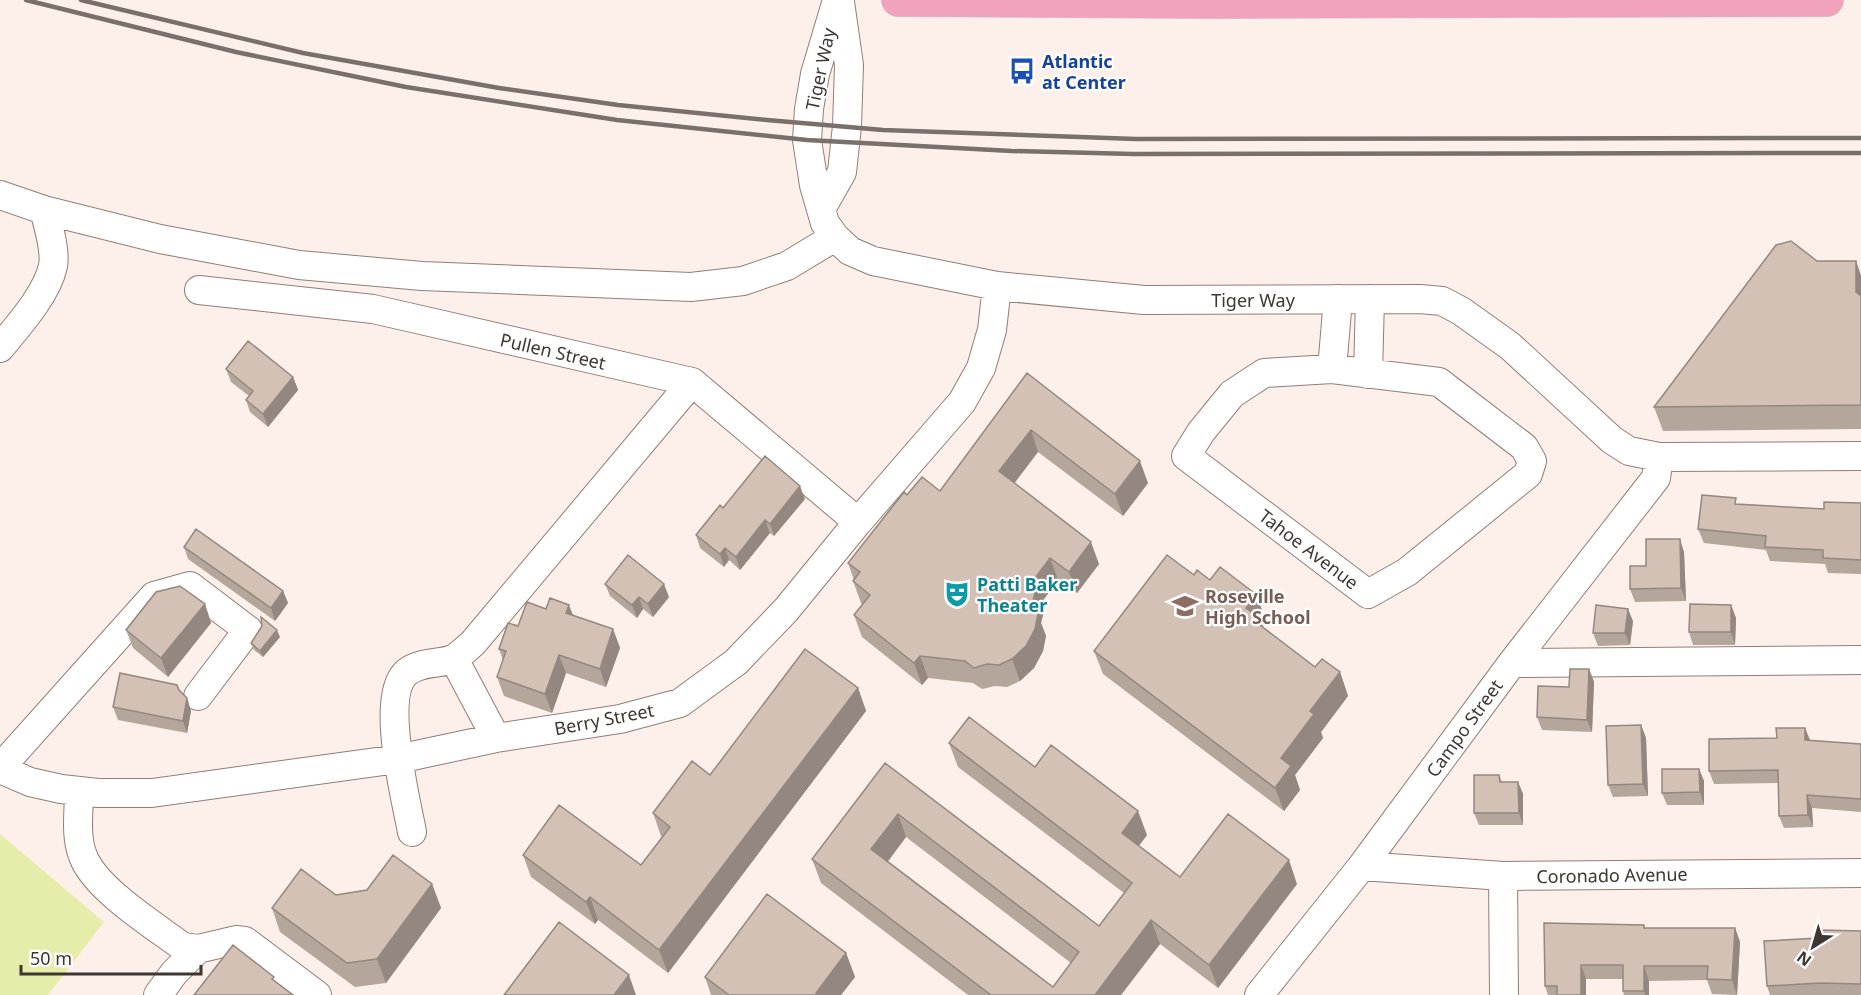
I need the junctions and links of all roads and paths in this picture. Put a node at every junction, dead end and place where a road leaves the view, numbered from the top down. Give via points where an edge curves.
1 (838, 0) edge
2 (898, 0) edge
3 (1485, 0) edge
4 (1645, 0) edge
5 (1712, 0) edge
6 (1827, 0) edge
7 (1131, 1) edge
8 (0, 195) edge
9 (821, 209) junction
10 (44, 210) junction
11 (835, 237) junction
12 (997, 286) junction
13 (199, 290) dead end
14 (1338, 299) junction
15 (1370, 299) junction
16 (0, 348) edge
17 (1332, 369) junction
18 (1368, 374) junction
19 (692, 382) junction
20 (1861, 456) edge
21 (1659, 457) junction
22 (858, 522) junction
23 (454, 658) junction
24 (1861, 660) edge
25 (1512, 663) junction
26 (198, 696) dead end
27 (496, 738) junction
28 (398, 759) junction
29 (0, 769) edge
30 (79, 791) junction
31 (412, 832) dead end
32 (1362, 866) junction
33 (1861, 873) edge
34 (1503, 876) junction
35 (198, 949) junction
36 (158, 995) edge
37 (316, 995) edge
38 (1259, 995) edge
39 (1504, 995) edge

1 - 9 street, Tiger Way via 815,74 809,109 807,140
1 - 9 street, Tiger Way via 849,65 847,126 842,172
2 - 7 main road
3 - 4 main road
3 - 7 main road
4 - 5 main road
5 - 6 main road
8 - 10 street
9 - 11 street, Tiger Way
10 - 11 street via 299,265 588,284 691,287 743,281 787,266
10 - 16 street via 54,265 42,291
11 - 12 street, Tiger Way via 873,261
12 - 14 street, Tiger Way via 1144,300
12 - 22 street, Berry Street via 992,330 981,368 962,402
13 - 19 street, Pullen Street via 373,309
14 - 15 street, Tiger Way
14 - 17 street
15 - 18 street
15 - 21 street, Tiger Way via 1442,301 1461,310 1510,346 1612,440 1629,451
17 - 18 street, Tahoe Avenue
17 - 18 street, Tahoe Avenue via 1264,373 1232,394 1186,456 1368,594 1407,572 1528,474 1532,461 1524,447 1440,382
19 - 22 street, Pullen Street
19 - 23 street via 473,643
20 - 21 street
21 - 25 street, Campo Street via 1656,478
22 - 27 street, Berry Street via 786,610 736,662 680,703 620,719
23 - 27 street
23 - 28 street via 428,662 407,673 397,688 393,709
24 - 25 street
25 - 32 street, Campo Street
26 - 29 street via 248,630 190,585 154,596
27 - 28 street, Berry Street
28 - 30 street, Berry Street via 152,793
28 - 31 street
29 - 30 street, Berry Street via 30,782
30 - 35 street via 78,838 93,875 183,947
32 - 34 street, Coronado Avenue
32 - 38 street, Campo Street
33 - 34 street, Coronado Avenue
34 - 39 street
35 - 36 street
35 - 37 street via 245,941

